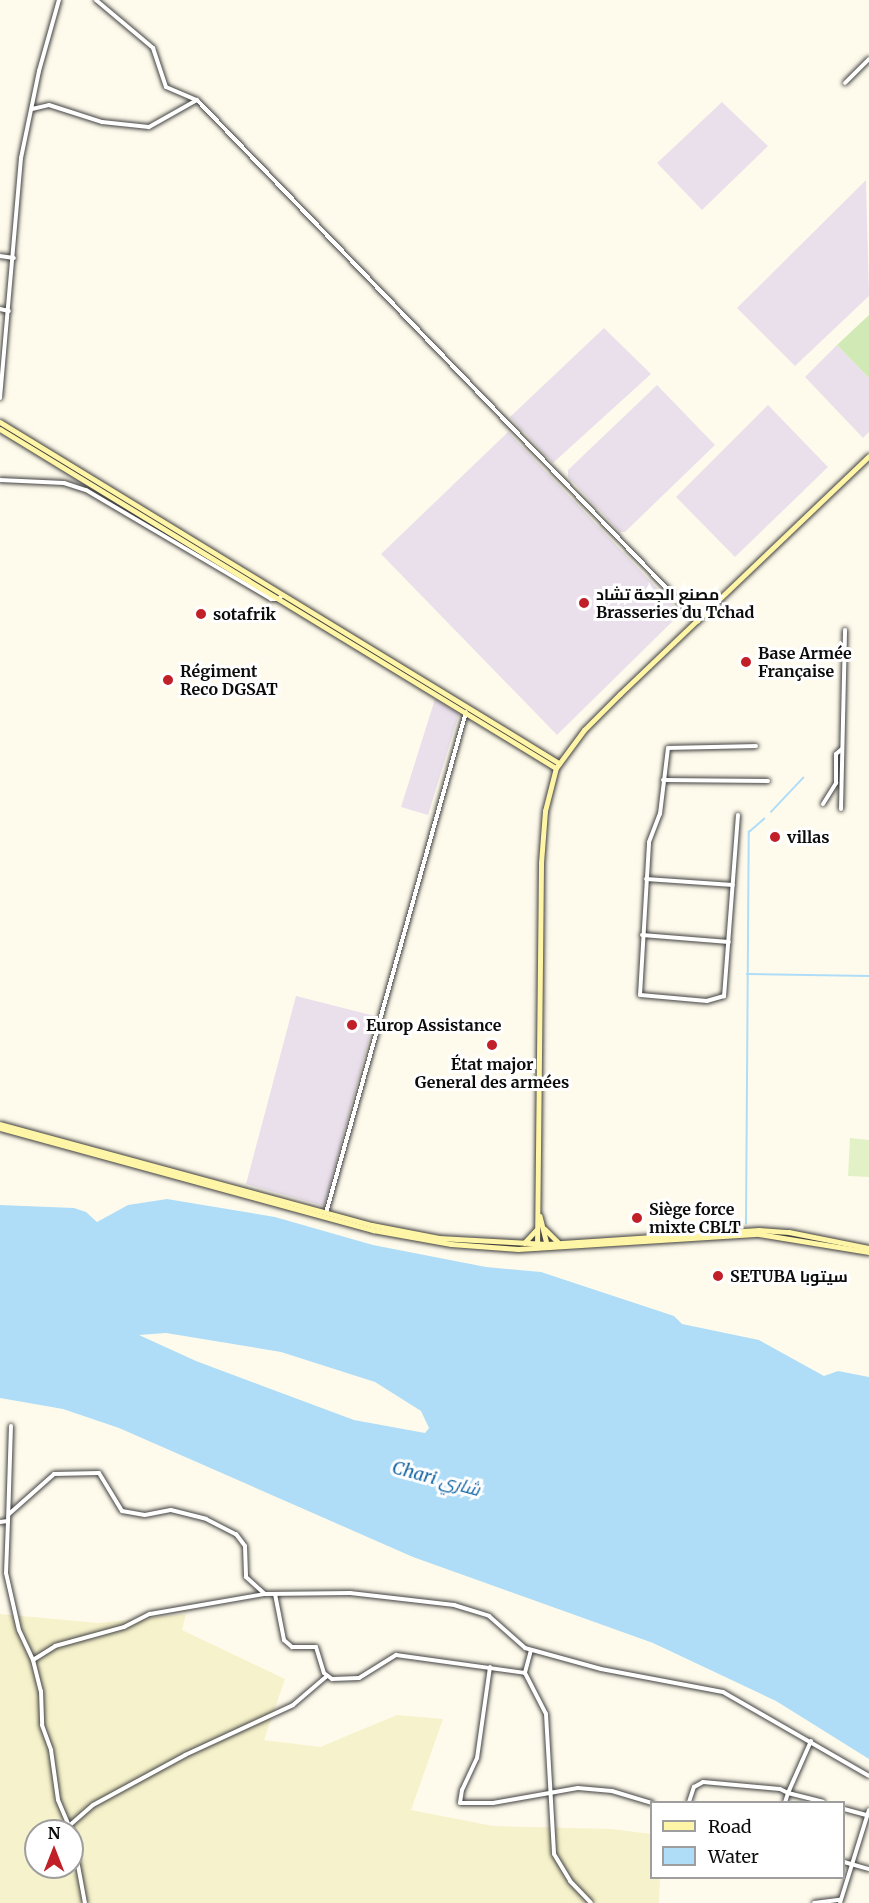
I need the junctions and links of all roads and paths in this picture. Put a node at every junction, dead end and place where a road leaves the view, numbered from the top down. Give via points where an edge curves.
1 (59, 0) edge
2 (96, 0) edge
3 (869, 59) edge
4 (844, 83) dead end
5 (197, 100) junction
6 (32, 110) junction
7 (0, 256) edge
8 (14, 258) junction
9 (0, 309) edge
10 (9, 310) junction
11 (0, 398) edge
12 (0, 422) edge
13 (0, 429) edge
14 (869, 456) edge
15 (0, 480) edge
16 (281, 597) junction
17 (698, 621) junction
18 (845, 630) dead end
19 (467, 709) junction
20 (756, 746) dead end
21 (842, 749) junction
22 (564, 755) junction
23 (550, 760) junction
24 (557, 765) junction
25 (553, 775) junction
26 (663, 780) junction
27 (768, 781) dead end
28 (823, 804) dead end
29 (841, 809) dead end
30 (738, 815) dead end
31 (646, 879) junction
32 (733, 885) junction
33 (642, 935) junction
34 (729, 942) junction
35 (0, 1126) edge
36 (326, 1215) junction
37 (541, 1227) junction
38 (558, 1242) junction
39 (523, 1244) junction
40 (537, 1246) junction
41 (547, 1246) junction
42 (869, 1248) edge
43 (869, 1252) edge
44 (11, 1426) dead end
45 (9, 1514) junction
46 (8, 1521) junction
47 (0, 1522) edge
48 (265, 1594) junction
49 (275, 1594) junction
50 (531, 1649) junction
51 (33, 1660) junction
52 (490, 1667) junction
53 (525, 1674) junction
54 (327, 1676) junction
55 (811, 1741) junction
56 (869, 1776) edge
57 (550, 1792) junction
58 (789, 1793) junction
59 (690, 1801) edge
60 (786, 1801) edge
61 (816, 1801) edge
62 (650, 1803) edge
63 (845, 1809) edge
64 (868, 1813) edge
65 (66, 1819) edge
66 (81, 1819) edge
67 (845, 1862) edge
68 (852, 1864) junction
69 (869, 1869) edge
70 (80, 1879) edge
71 (840, 1902) edge
72 (84, 1903) edge
73 (591, 1903) edge
74 (814, 1903) edge

1 - 6 street
2 - 5 street via 153,48 166,87
3 - 4 street
5 - 6 street via 149,127 102,122 49,105
5 - 17 street
6 - 8 street via 21,158
7 - 8 street
8 - 10 street
9 - 10 street
10 - 11 street
12 - 16 main road
13 - 16 main road
14 - 17 main road
15 - 16 street via 63,483 86,490 271,599
16 - 19 main road
17 - 22 main road via 613,701
18 - 21 street
19 - 23 main road
19 - 36 street
20 - 26 street via 671,746
21 - 28 street via 836,754 834,789
21 - 29 street
22 - 23 main road
22 - 24 main road
23 - 24 main road
23 - 25 main road
24 - 25 main road
25 - 37 main road via 545,811 541,863
26 - 27 street
26 - 31 street via 660,814 649,842
30 - 32 street
31 - 32 street
31 - 33 street
32 - 34 street
33 - 34 street
33 - 34 street via 640,995 707,1001 724,996
35 - 36 main road
36 - 39 main road via 440,1238
36 - 40 main road via 416,1239 485,1248
37 - 38 main road
37 - 39 main road
37 - 40 main road
37 - 41 main road
38 - 41 main road
38 - 42 main road via 759,1230
39 - 40 main road
40 - 41 main road
41 - 43 main road via 759,1234
44 - 45 street
45 - 46 street
45 - 48 street via 54,1474 99,1473 122,1511 145,1515 171,1510 206,1519 236,1534 245,1546 246,1577
46 - 47 street
46 - 51 street via 6,1573 19,1630
48 - 49 street
48 - 51 street via 150,1614 124,1627 55,1646
49 - 50 street via 350,1593 454,1605 489,1616 519,1645
49 - 54 street via 284,1640 292,1647 316,1647
50 - 53 street
50 - 55 street via 601,1669 723,1692
51 - 65 street via 58,1800
52 - 53 street
52 - 54 street via 396,1655 359,1677
52 - 57 street via 477,1758 460,1803 493,1803
53 - 57 street via 546,1714
54 - 66 street via 293,1705 185,1755 93,1805
55 - 56 street
55 - 58 street
57 - 62 street via 593,1789
57 - 73 street via 550,1835 557,1861
58 - 59 street via 745,1784 703,1782 694,1786
58 - 60 street
58 - 61 street
63 - 64 street
64 - 68 street
67 - 68 street
68 - 69 street
68 - 71 street
70 - 72 street
71 - 74 street

